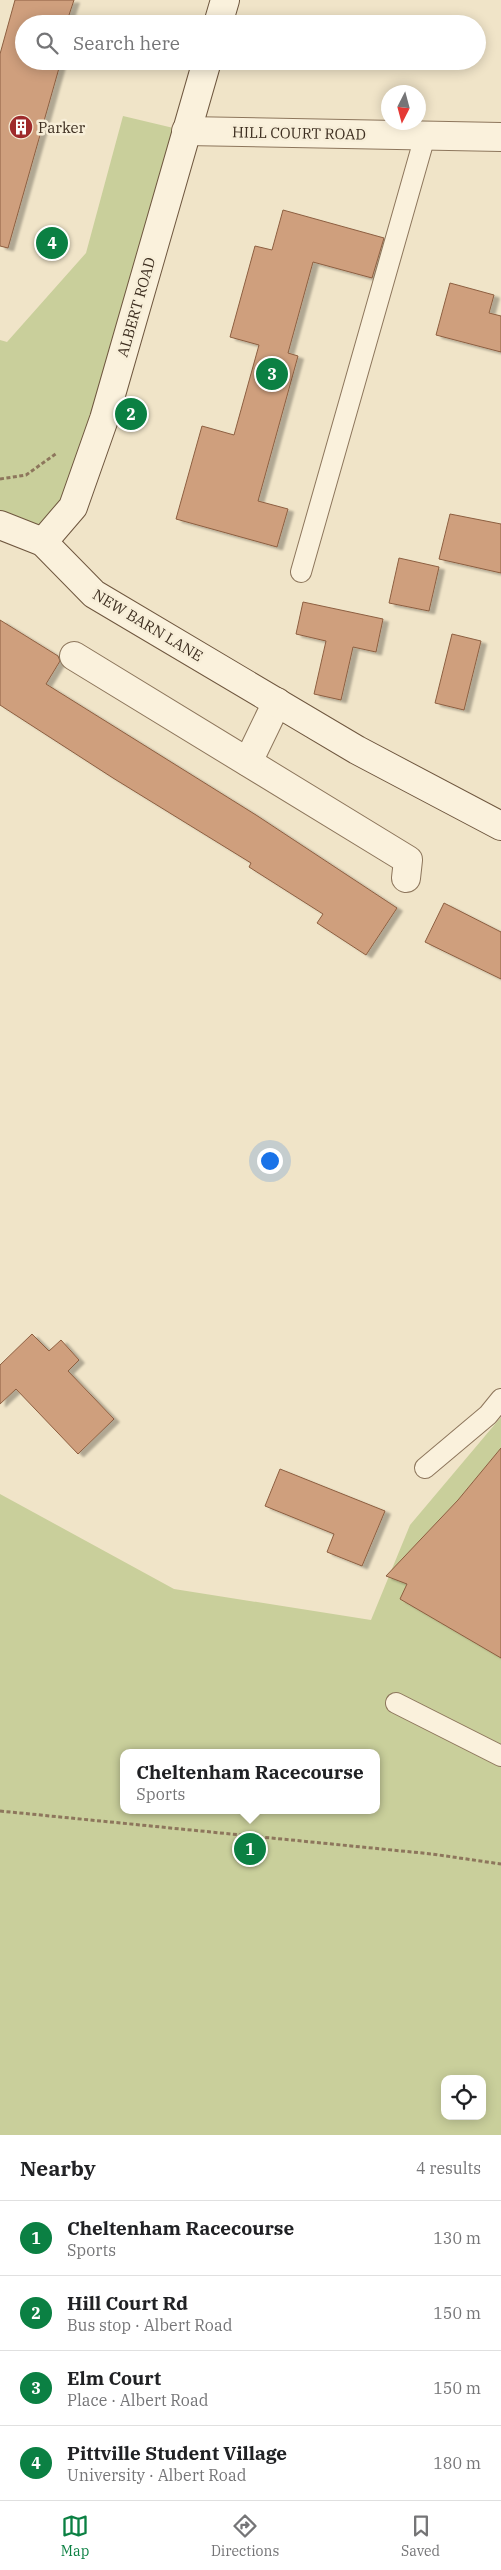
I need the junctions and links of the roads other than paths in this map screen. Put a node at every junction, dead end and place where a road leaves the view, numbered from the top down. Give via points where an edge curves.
1 (224, 0) edge
2 (220, 15) edge
3 (204, 70) edge
4 (186, 131) junction
5 (425, 136) junction
6 (501, 137) edge
7 (0, 525) edge
8 (44, 542) junction
9 (301, 572) dead end
10 (74, 656) dead end
11 (277, 702) junction
12 (248, 762) junction
13 (501, 826) edge
14 (406, 878) dead end
15 (501, 1399) edge
16 (425, 1468) dead end
17 (396, 1703) dead end
18 (501, 1756) edge

1 - 2 street
3 - 4 street, ALBERT ROAD
4 - 5 street, HILL COURT ROAD
4 - 8 street, ALBERT ROAD via 104,419 73,507
5 - 6 street, HILL COURT ROAD
5 - 9 lane
7 - 8 street, NEW BARN LANE
8 - 11 street, NEW BARN LANE via 94,594
10 - 12 street
11 - 12 street
11 - 13 street, NEW BARN LANE via 357,750
12 - 14 street via 408,860
15 - 16 lane via 488,1415
17 - 18 lane

